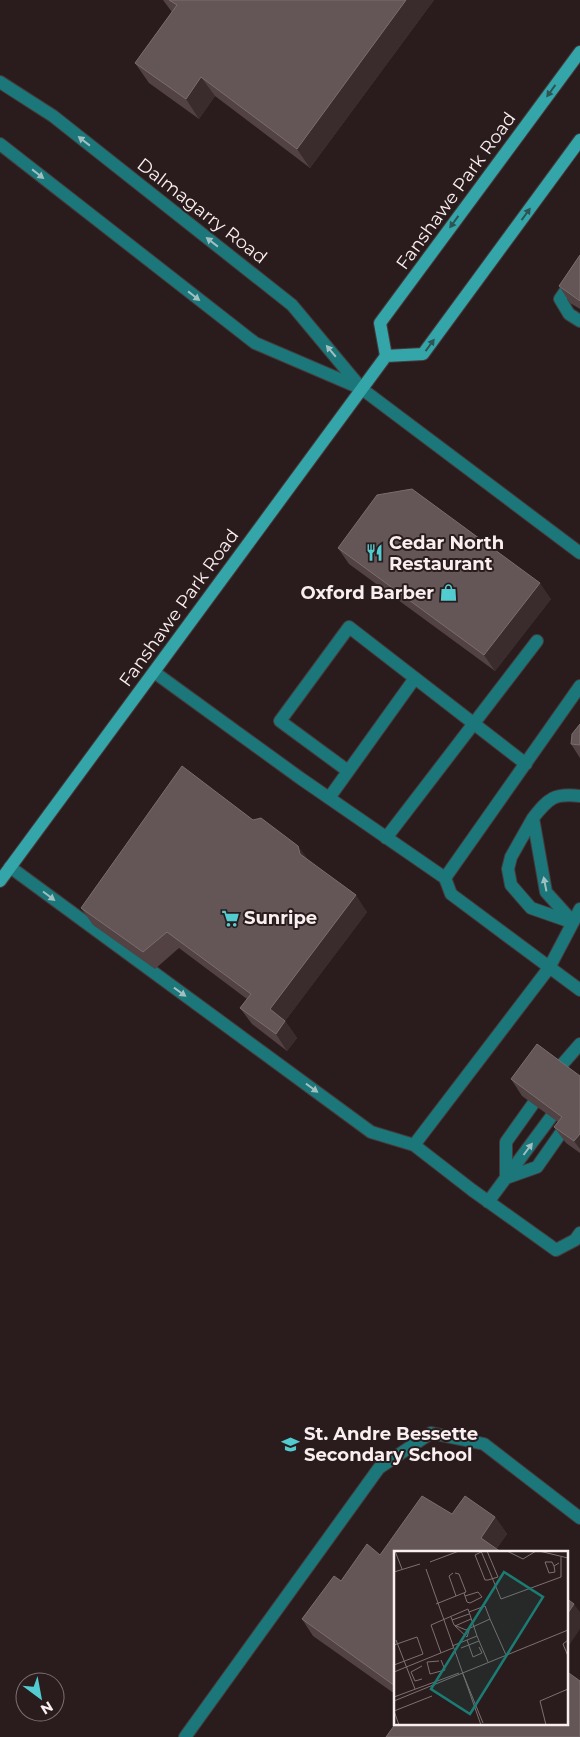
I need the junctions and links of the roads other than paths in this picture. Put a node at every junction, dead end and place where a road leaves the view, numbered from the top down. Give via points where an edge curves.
1 (580, 52) edge
2 (0, 82) edge
3 (580, 140) edge
4 (0, 144) edge
5 (580, 270) edge
6 (580, 321) edge
7 (386, 356) junction
8 (362, 389) junction
9 (580, 553) edge
10 (537, 641) dead end
11 (154, 672) junction
12 (415, 678) junction
13 (580, 686) edge
14 (474, 723) junction
15 (526, 764) junction
16 (348, 771) junction
17 (580, 796) edge
18 (330, 798) junction
19 (533, 818) junction
20 (386, 838) junction
21 (10, 867) junction
22 (445, 878) junction
23 (0, 881) edge
24 (580, 909) edge
25 (573, 922) junction
26 (550, 968) junction
27 (580, 990) edge
28 (580, 1044) edge
29 (559, 1068) edge
30 (533, 1104) edge
31 (551, 1117) edge
32 (565, 1127) edge
33 (414, 1145) junction
34 (506, 1178) junction
35 (488, 1202) junction
36 (580, 1233) edge
37 (580, 1518) edge
38 (185, 1737) edge

1 -> 7 main road, Fanshawe Park Road via 380,323
8 -> 2 street, Dalmagarry Road via 292,305 53,116
7 -> 3 main road via 423,354
4 -> 8 street, Dalmagarry Road via 255,343
5 - 6 street via 560,299 569,314
7 - 8 main road, Fanshawe Park Road
8 - 9 street, Dalmagarry Road
8 - 11 main road, Fanshawe Park Road
10 - 14 street
11 - 18 street
11 - 21 main road, Fanshawe Park Road
12 - 14 street
12 - 16 street
12 - 16 street via 350,627 280,721
13 - 15 street
14 - 15 street
14 - 20 street
15 - 22 street
16 - 18 street
17 - 19 street via 563,794 547,801
18 - 20 street
25 -> 19 street via 546,892
19 - 25 street via 511,857 508,869 512,885 531,908
20 - 22 street
21 - 23 main road, Fanshawe Park Road
21 -> 33 street via 371,1132
22 - 26 street via 452,894
24 - 25 street
25 - 26 street
26 - 27 street
26 - 33 street
28 - 29 street
30 - 34 street via 506,1142
34 -> 31 street
32 - 34 street via 537,1167
33 - 35 street
34 - 35 street
35 - 36 street via 556,1250 575,1240
37 - 38 street via 484,1444 431,1433 379,1468

